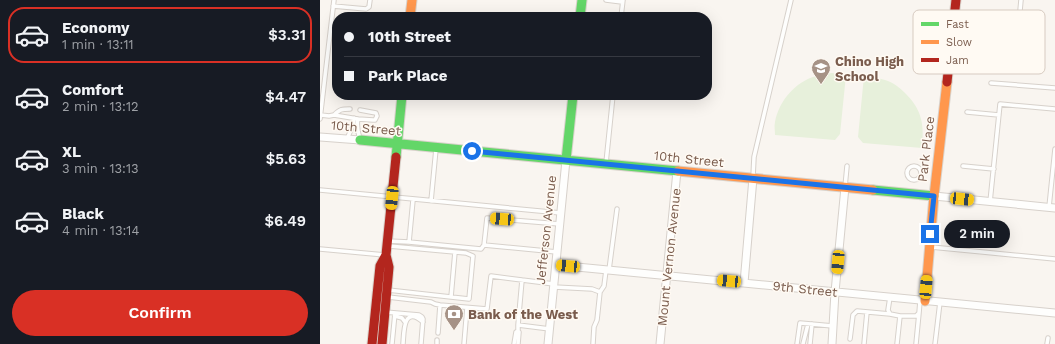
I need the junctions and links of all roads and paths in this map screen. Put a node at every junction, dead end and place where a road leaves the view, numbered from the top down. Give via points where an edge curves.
1 (334, 0) edge
2 (370, 0) edge
3 (412, 0) edge
4 (582, 0) edge
5 (606, 0) edge
6 (791, 0) edge
7 (956, 0) edge
8 (1021, 0) edge
9 (622, 1) edge
10 (333, 6) junction
11 (955, 10) edge
12 (1020, 10) edge
13 (332, 12) edge
14 (411, 12) edge
15 (581, 12) edge
16 (621, 12) edge
17 (332, 15) edge
18 (948, 74) edge
19 (991, 83) dead end
20 (1055, 88) edge
21 (401, 100) edge
22 (572, 100) edge
23 (612, 100) edge
24 (350, 109) dead end
25 (1055, 109) edge
26 (360, 110) dead end
27 (967, 112) dead end
28 (335, 115) junction
29 (999, 115) junction
30 (320, 117) edge
31 (356, 118) junction
32 (320, 137) edge
33 (347, 139) junction
34 (360, 140) junction
35 (397, 143) junction
36 (436, 147) junction
37 (1055, 149) edge
38 (566, 160) junction
39 (606, 164) junction
40 (847, 166) dead end
41 (963, 166) dead end
42 (921, 169) joint
43 (994, 169) junction
44 (677, 171) junction
45 (1054, 175) edge
46 (753, 178) junction
47 (845, 187) junction
48 (320, 190) edge
49 (934, 196) junction
50 (392, 198) junction
51 (413, 200) junction
52 (431, 201) junction
53 (990, 202) junction
54 (1052, 208) edge
55 (617, 209) dead end
56 (561, 213) junction
57 (560, 224) junction
58 (409, 242) junction
59 (484, 245) junction
60 (386, 247) junction
61 (929, 247) junction
62 (320, 249) edge
63 (455, 252) junction
64 (557, 252) junction
65 (1055, 259) edge
66 (556, 265) junction
67 (608, 270) junction
68 (667, 275) junction
69 (522, 280) junction
70 (744, 283) junction
71 (554, 285) junction
72 (600, 292) junction
73 (835, 292) junction
74 (387, 294) junction
75 (451, 297) junction
76 (890, 297) junction
77 (922, 300) junction
78 (940, 302) junction
79 (440, 305) junction
80 (468, 308) junction
81 (385, 312) junction
82 (867, 312) junction
83 (919, 313) junction
84 (1055, 313) edge
85 (890, 314) junction
86 (395, 315) junction
87 (900, 316) junction
88 (406, 322) junction
89 (423, 322) junction
90 (810, 324) junction
91 (518, 325) junction
92 (833, 326) junction
93 (550, 329) junction
94 (518, 331) junction
95 (438, 333) dead end
96 (1048, 338) dead end
97 (850, 339) dead end
98 (372, 344) edge
99 (382, 344) edge
100 (392, 344) edge
101 (403, 344) edge
102 (421, 344) edge
103 (464, 344) edge
104 (514, 344) edge
105 (518, 344) edge
106 (548, 344) edge
107 (592, 344) edge
108 (660, 344) edge
109 (797, 344) edge
110 (803, 344) edge
111 (810, 344) edge
112 (832, 344) edge
113 (864, 344) edge
114 (897, 344) edge
115 (916, 344) edge
116 (935, 344) edge
117 (1047, 344) edge

1 - 10 lane
2 - 10 lane via 366,9
3 - 14 street
4 - 15 street
5 - 9 lane
6 - 46 lane via 754,157
7 - 11 street, Park Place
8 - 12 lane
9 - 16 lane
10 - 13 lane
17 - 30 lane
18 - 49 street, Park Place
19 - 20 lane
21 - 35 street
22 - 38 street, Jefferson Avenue
23 - 39 lane
24 - 28 lane via 342,109
25 - 29 lane via 1000,104
26 - 31 lane via 374,112 377,116 375,120
27 - 29 lane
28 - 30 lane
28 - 31 lane
29 - 43 lane
31 - 33 lane
31 - 34 lane
32 - 33 street, 10th Street
33 - 34 street, 10th Street
34 - 35 street, 10th Street
35 - 36 street, 10th Street
35 - 50 street
36 - 38 street, 10th Street
36 - 52 lane
37 - 45 lane
38 - 39 street, 10th Street
38 - 56 street, Jefferson Avenue
39 - 44 street, 10th Street
40 - 47 lane
41 - 43 lane
42 - 42 lane via 915,165 911,166 908,175 915,180 921,176
43 - 53 lane
44 - 46 street, 10th Street
44 - 68 street, Mount Vernon Avenue
45 - 54 lane
46 - 47 street, 10th Street
46 - 70 street
47 - 49 street, 10th Street
47 - 73 street
48 - 50 lane
49 - 53 street, 10th Street
49 - 61 street, Park Place
50 - 51 lane
50 - 60 street
51 - 52 lane
51 - 58 lane
52 - 56 lane
53 - 54 street, 10th Street
55 - 67 lane
56 - 57 street, Jefferson Avenue
57 - 59 lane via 487,218
57 - 64 street, Jefferson Avenue
58 - 59 lane via 482,249
58 - 60 lane
59 - 64 lane
60 - 62 lane
60 - 63 lane
60 - 74 street via 389,267
60 - 98 street via 380,266
61 - 65 lane
61 - 77 street, Park Place
63 - 75 lane
63 - 75 lane via 473,256 469,299
64 - 66 street, Jefferson Avenue
66 - 67 street, 9th Street
66 - 71 street, Jefferson Avenue
67 - 68 street, 9th Street
67 - 72 lane
68 - 70 street, 9th Street
68 - 108 street, Mount Vernon Avenue
69 - 71 lane
69 - 80 lane via 491,276 487,309
69 - 91 lane
70 - 73 street, 9th Street
71 - 72 lane
71 - 93 street, Jefferson Avenue
72 - 107 lane
73 - 76 street, 9th Street
73 - 92 street
74 - 75 lane
74 - 79 lane
74 - 81 street
76 - 77 street, 9th Street
76 - 85 lane
77 - 78 street, 9th Street
77 - 83 lane
78 - 84 street, 9th Street
78 - 116 lane
79 - 80 lane
79 - 95 lane
80 - 103 lane
81 - 86 lane
81 - 99 street
82 - 85 lane
82 - 97 lane via 857,311 853,315
82 - 113 lane
83 - 87 lane via 913,317
83 - 115 lane
85 - 87 lane
86 - 88 lane
86 - 89 lane via 419,315
86 - 100 lane
87 - 114 lane
88 - 89 lane via 412,317
88 - 101 lane
89 - 102 lane
90 - 92 lane
90 - 109 lane via 800,323
90 - 110 lane
90 - 111 lane
91 - 93 lane
91 - 94 lane
92 - 112 street
93 - 106 street, Jefferson Avenue
94 - 104 lane
94 - 105 lane
96 - 117 lane

